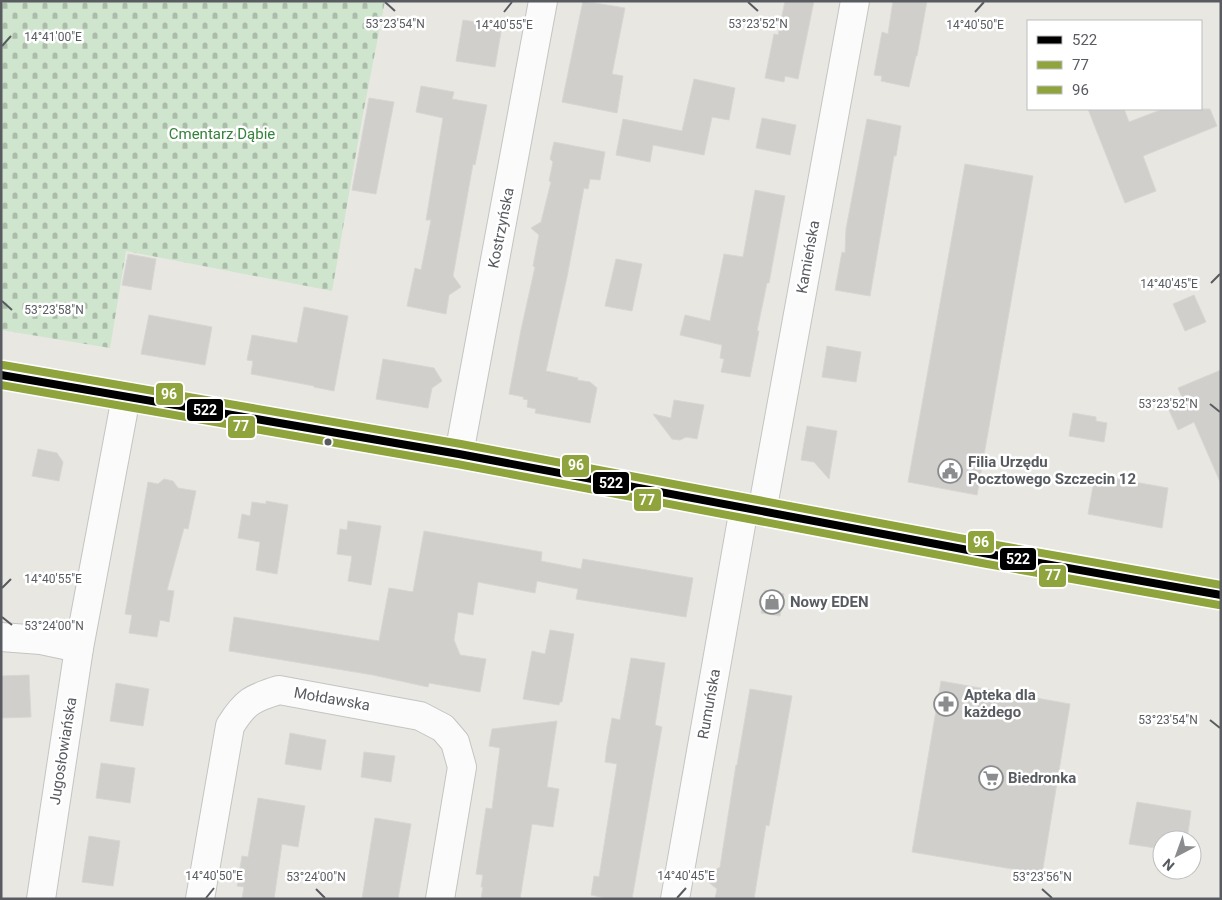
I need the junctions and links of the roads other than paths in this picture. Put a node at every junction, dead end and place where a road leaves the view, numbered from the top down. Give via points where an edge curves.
1 (543, 1) edge
2 (854, 1) edge
3 (1, 375) edge
4 (126, 397) junction
5 (459, 454) junction
6 (753, 510) junction
7 (1221, 595) edge
8 (1, 637) edge
9 (79, 648) junction
10 (41, 899) edge
11 (200, 899) edge
12 (440, 899) edge
13 (675, 899) edge

1 - 5 street, Kostrzyńska
2 - 6 street, Kamieńska
3 - 4 street
4 - 5 street
4 - 9 street, Jugosłowiańska
5 - 6 street
6 - 7 street
6 - 13 street, Rumuńska
8 - 9 street via 41,640
9 - 10 street, Jugosłowiańska
11 - 12 street, Mołdawska via 230,726 241,708 258,696 279,690 420,716 443,728 456,742 462,767

